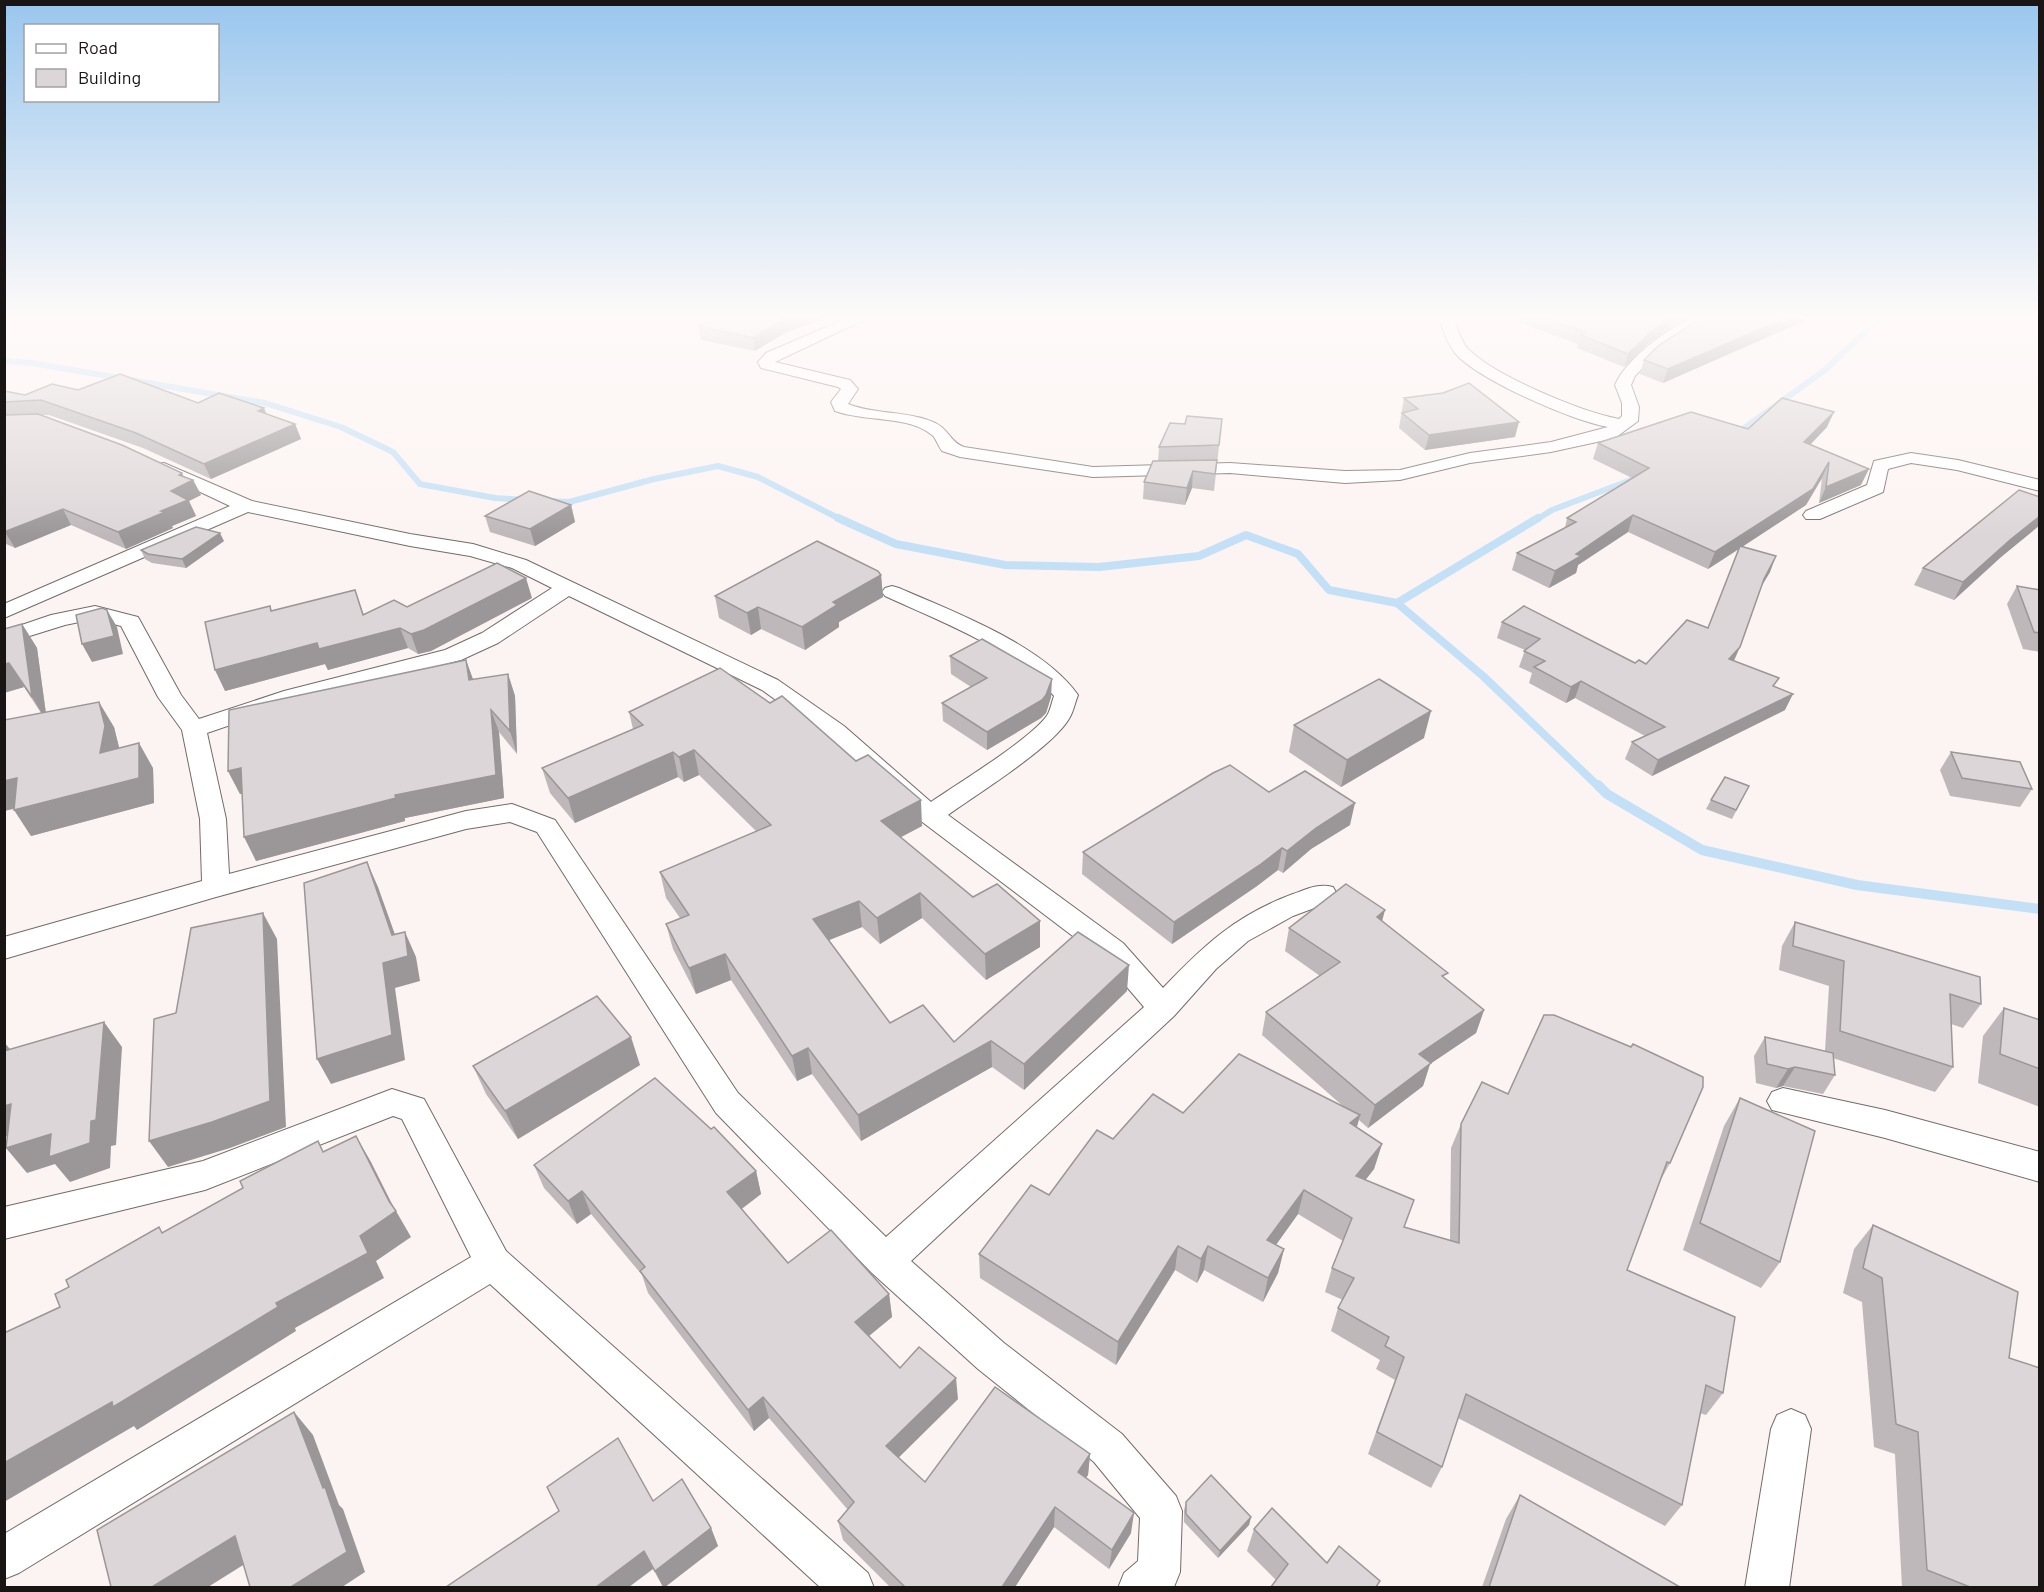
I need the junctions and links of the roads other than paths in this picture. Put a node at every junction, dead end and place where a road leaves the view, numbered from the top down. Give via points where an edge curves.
1 (850, 389) edge
2 (1526, 389) edge
3 (1625, 389) edge
4 (1626, 423) junction
5 (146, 459) edge
6 (2040, 486) edge
7 (246, 506) junction
8 (1813, 515) dead end
9 (568, 587) junction
10 (892, 592) dead end
11 (4, 612) edge
12 (4, 638) edge
13 (194, 729) junction
14 (930, 815) junction
15 (216, 887) junction
16 (1323, 894) dead end
17 (4, 948) edge
18 (1163, 1008) junction
19 (1783, 1101) dead end
20 (2040, 1167) edge
21 (4, 1223) edge
22 (885, 1261) junction
23 (493, 1263) junction
24 (1791, 1429) dead end
25 (4, 1558) edge
26 (853, 1587) edge
27 (1139, 1587) edge
28 (1767, 1587) edge

1 - 4 street via 839,402 842,407 939,431 948,447 960,452 1093,472 1230,468 1345,477 1400,475 1470,458 1609,434
2 - 4 street via 1602,421
3 - 4 street via 1632,413
5 - 7 street
6 - 8 street via 1958,465 1911,458 1880,465 1876,488
7 - 9 street via 473,550 519,564
7 - 11 street
9 - 13 street via 490,638 453,655 292,696
9 - 14 street via 770,685 836,731
10 - 14 street via 996,643 1054,680 1066,695 1059,716 1047,729
12 - 13 street via 95,612 130,622 171,697
13 - 15 street via 213,819
14 - 18 street via 1113,951
15 - 17 street
15 - 22 street via 466,820 512,813 546,826 727,1103
16 - 18 street via 1283,909 1238,934 1206,961
18 - 22 street
19 - 20 street via 1885,1124
21 - 23 street via 206,1175 392,1102 413,1109
22 - 27 street via 991,1356 1108,1448 1161,1511 1159,1572
23 - 25 street
23 - 26 street
24 - 28 street

